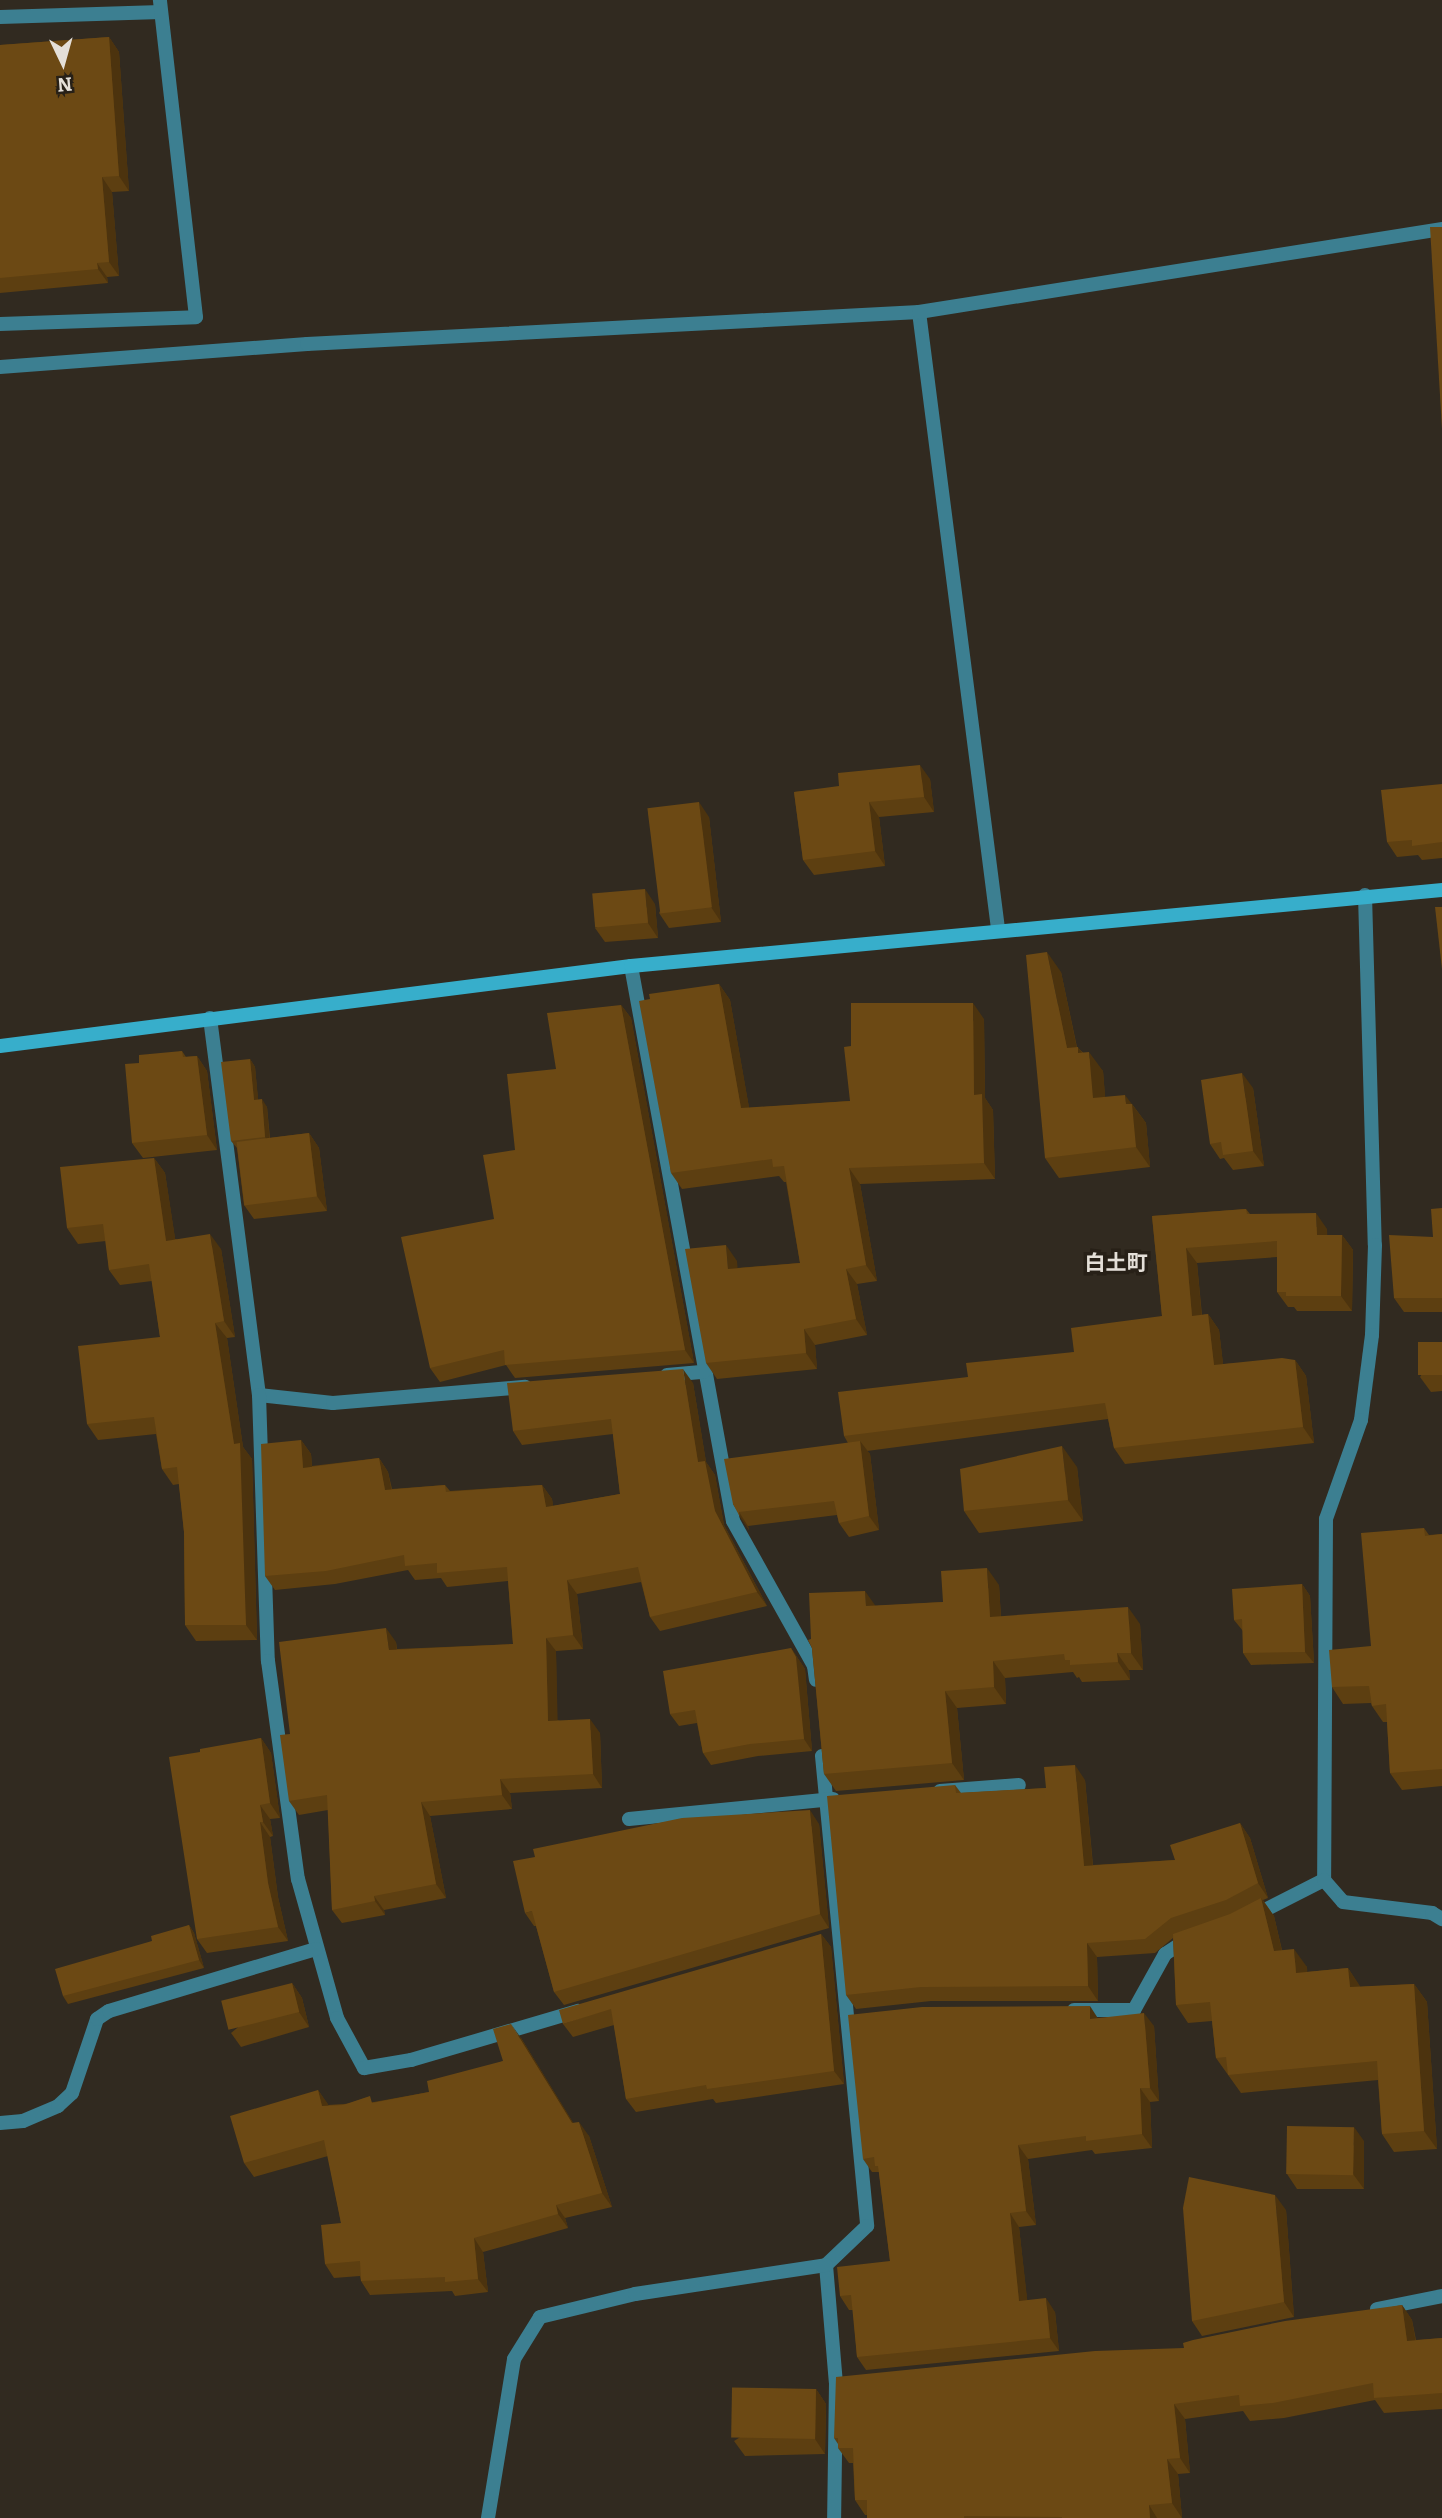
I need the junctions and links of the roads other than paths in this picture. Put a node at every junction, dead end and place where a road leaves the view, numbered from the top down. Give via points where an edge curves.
1 (161, 6) edge
2 (0, 17) edge
3 (1442, 229) edge
4 (919, 312) junction
5 (0, 324) edge
6 (0, 367) edge
7 (1442, 890) edge
8 (1365, 895) junction
9 (999, 929) junction
10 (631, 966) junction
11 (210, 1017) junction
12 (0, 1046) edge
13 (704, 1372) junction
14 (650, 1377) edge
15 (542, 1386) edge
16 (259, 1395) junction
17 (817, 1693) edge
18 (821, 1746) edge
19 (1019, 1785) dead end
20 (923, 1792) edge
21 (854, 1798) edge
22 (826, 1800) junction
23 (629, 1819) dead end
24 (1324, 1880) junction
25 (1442, 1919) edge
26 (1240, 1923) edge
27 (1207, 1933) edge
28 (316, 1949) junction
29 (588, 2008) edge
30 (1052, 2010) edge
31 (0, 2123) edge
32 (826, 2265) junction
33 (1442, 2296) edge
34 (1365, 2312) edge
35 (488, 2518) edge
36 (834, 2518) edge

1 - 2 street
1 - 5 street via 196,317
3 - 4 street
4 - 6 street via 307,344
4 - 9 street
7 - 8 street
8 - 9 street
8 - 24 street via 1375,1245 1372,1335 1361,1420 1326,1519
9 - 10 street
10 - 11 street
10 - 13 street
11 - 12 street
11 - 16 street
13 - 14 street
13 - 17 street via 733,1521 814,1666
15 - 16 street via 333,1403
16 - 28 street via 268,1661 298,1879
18 - 22 street
19 - 20 street
21 - 22 street
22 - 23 street
22 - 32 street via 831,1937 852,2020 867,2226
24 - 25 street via 1343,1902 1432,1913
24 - 26 street
27 - 30 street via 1166,1954 1133,2010
28 - 29 street via 337,2018 364,2068 411,2060
28 - 31 street via 109,2011 97,2019 72,2093 58,2106 23,2121
32 - 35 street via 635,2294 540,2317 514,2359
32 - 36 street via 842,2383
33 - 34 street

